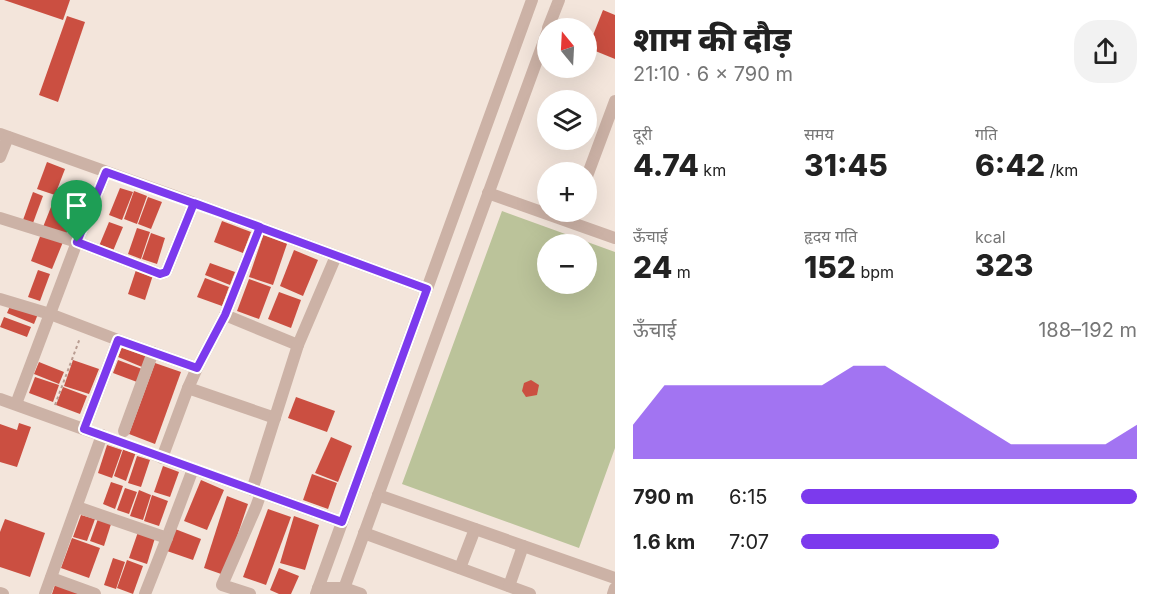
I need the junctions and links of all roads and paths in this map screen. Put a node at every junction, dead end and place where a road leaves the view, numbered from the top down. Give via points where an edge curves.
1 (532, 0) edge
2 (559, 0) edge
3 (552, 18) edge
4 (537, 59) edge
5 (615, 101) edge
6 (611, 124) edge
7 (4, 136) edge
8 (0, 157) edge
9 (594, 162) edge
10 (106, 172) junction
11 (488, 193) junction
12 (194, 203) junction
13 (537, 207) edge
14 (0, 218) edge
15 (583, 222) edge
16 (260, 227) junction
17 (615, 238) edge
18 (77, 242) junction
19 (336, 256) junction
20 (427, 289) junction
21 (0, 299) edge
22 (50, 314) junction
23 (225, 315) junction
24 (84, 327) junction
25 (118, 340) junction
26 (298, 345) junction
27 (153, 352) junction
28 (197, 368) junction
29 (188, 388) junction
30 (0, 399) edge
31 (15, 404) junction
32 (55, 406) dead end
33 (275, 418) junction
34 (84, 429) junction
35 (124, 431) dead end
36 (102, 435) junction
37 (162, 458) junction
38 (194, 469) junction
39 (257, 492) junction
40 (378, 495) junction
41 (77, 507) junction
42 (342, 522) junction
43 (475, 529) junction
44 (364, 533) junction
45 (167, 538) junction
46 (523, 546) junction
47 (460, 568) junction
48 (51, 578) junction
49 (615, 578) edge
50 (510, 586) junction
51 (615, 588) edge
52 (220, 589) edge
53 (317, 591) edge
54 (343, 591) edge
55 (45, 594) edge
56 (95, 594) edge
57 (146, 594) edge
58 (250, 594) edge
59 (361, 594) edge
60 (530, 594) edge
61 (613, 594) edge

1 - 20 street
2 - 3 street
4 - 11 street
5 - 6 street
6 - 9 street
7 - 8 street
7 - 10 street
10 - 12 street
10 - 18 street
11 - 13 street
11 - 40 street
12 - 16 street
12 - 18 street via 166,272 160,274
14 - 18 street
15 - 17 street
16 - 19 street
16 - 23 street
18 - 22 street
19 - 20 street
19 - 26 street
20 - 42 street
21 - 22 street
22 - 24 street
22 - 31 street
23 - 26 street
23 - 28 street
24 - 25 street
24 - 32 path
25 - 27 street
25 - 34 street
26 - 33 street
27 - 28 street
27 - 35 street
28 - 29 street
29 - 33 street
29 - 37 street
30 - 31 street
31 - 34 street
33 - 39 street
34 - 36 street
36 - 37 street
36 - 41 street
37 - 38 street
38 - 39 street
38 - 45 street
39 - 42 street
39 - 52 street via 256,507
40 - 43 street
40 - 44 street
41 - 45 street
41 - 48 street
42 - 53 street
43 - 46 street
43 - 47 street
44 - 47 street
44 - 54 street
45 - 57 street
46 - 49 street
46 - 50 street
47 - 50 street
48 - 55 street
48 - 56 street
50 - 60 street
51 - 61 street
52 - 58 street
53 - 54 street
54 - 59 street

